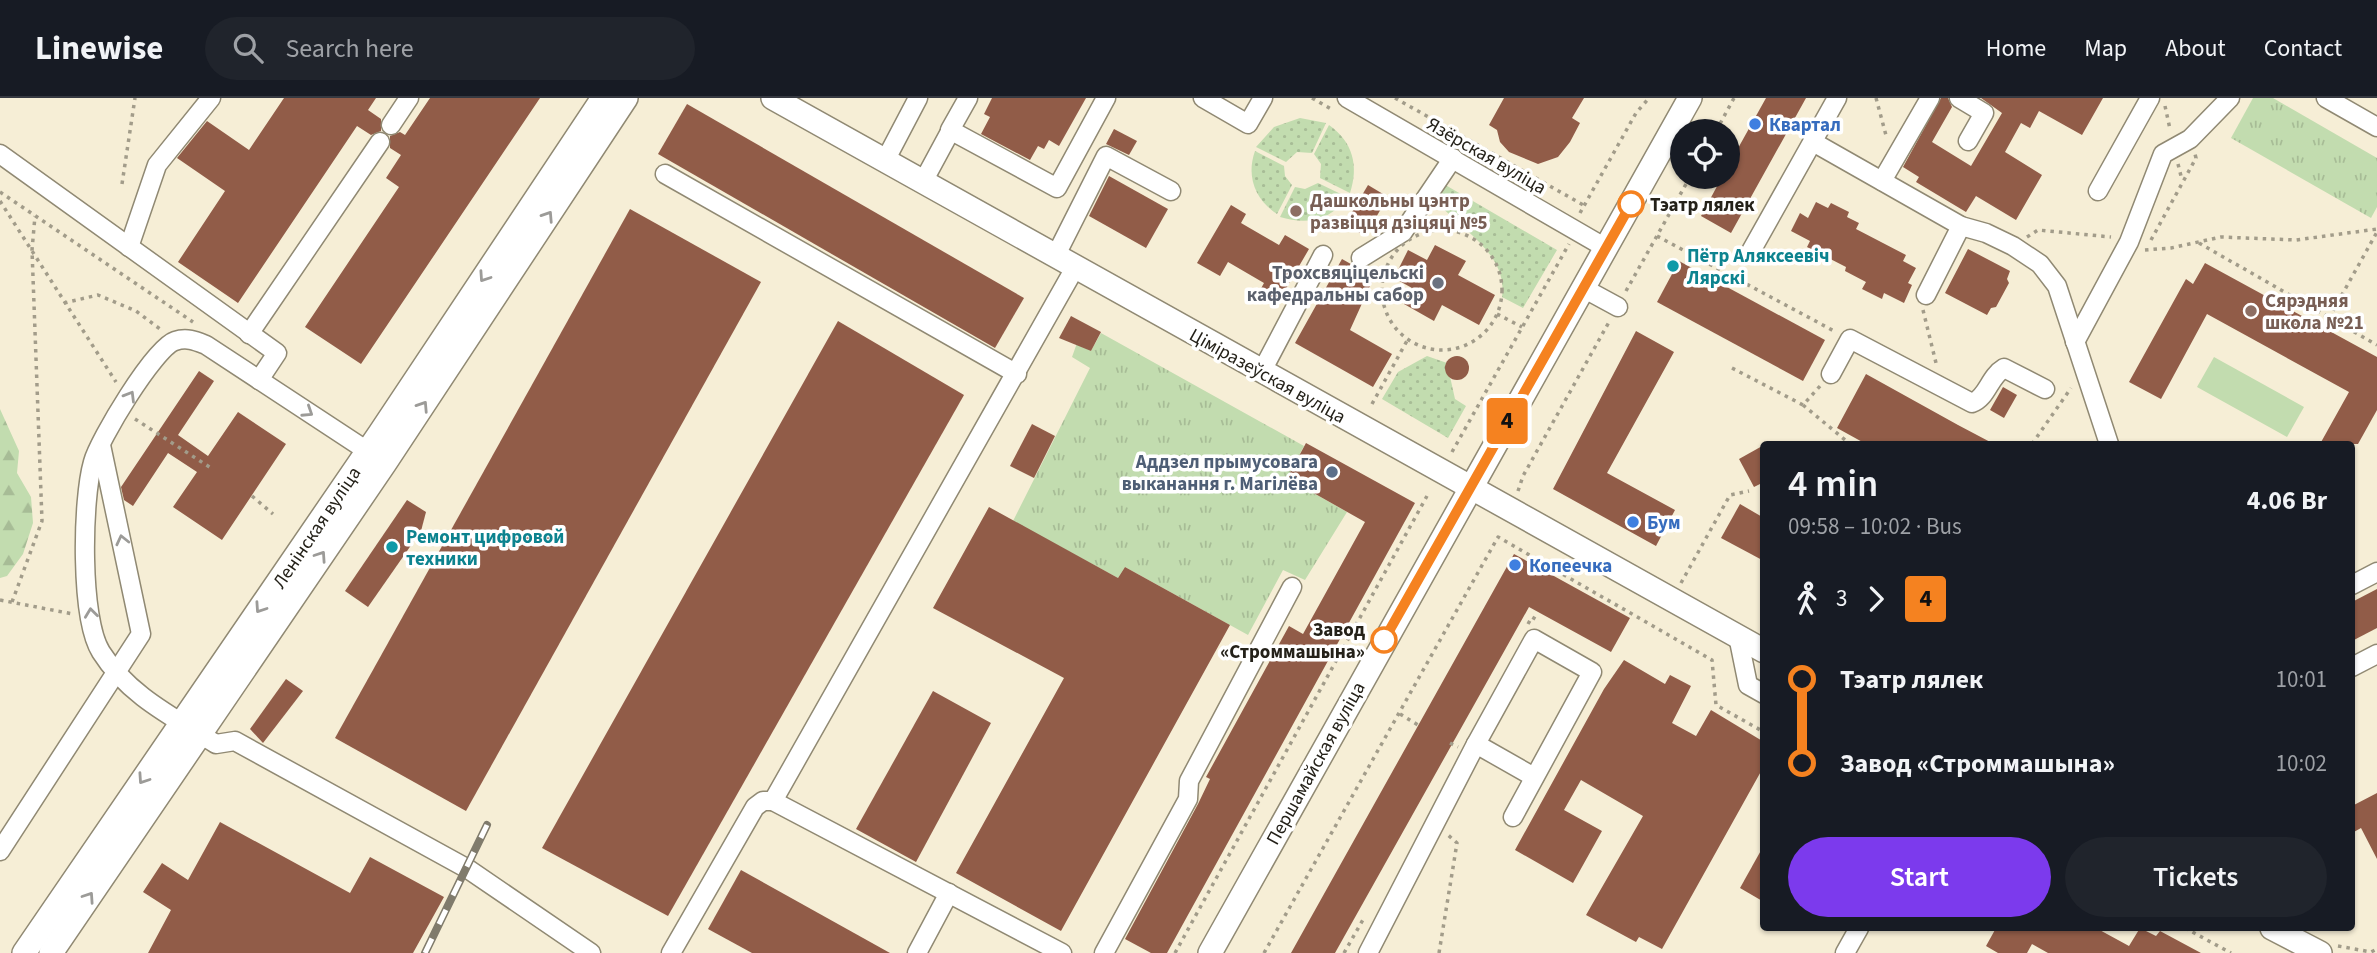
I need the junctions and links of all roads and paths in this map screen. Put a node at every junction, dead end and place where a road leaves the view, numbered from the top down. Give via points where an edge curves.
1 (135, 98) edge
2 (211, 98) edge
3 (409, 98) edge
4 (603, 98) edge
5 (626, 98) edge
6 (773, 98) edge
7 (918, 98) edge
8 (968, 98) edge
9 (1106, 98) edge
10 (1203, 98) edge
11 (1263, 98) edge
12 (1347, 98) edge
13 (1395, 98) edge
14 (1648, 98) edge
15 (1690, 98) edge
16 (1734, 98) edge
17 (1837, 98) edge
18 (1876, 98) edge
19 (1930, 98) edge
20 (1959, 98) edge
21 (2150, 98) edge
22 (2230, 98) edge
23 (2326, 98) edge
24 (1723, 119) edge
25 (391, 125) dead end
26 (2377, 127) edge
27 (951, 130) junction
28 (1968, 141) dead end
29 (380, 142) dead end
30 (1813, 142) junction
31 (0, 153) edge
32 (1453, 158) junction
33 (886, 159) junction
34 (1894, 161) junction
35 (664, 174) dead end
36 (924, 180) junction
37 (1882, 181) junction
38 (122, 184) dead end
39 (1683, 189) edge
40 (1171, 191) dead end
41 (2098, 191) dead end
42 (0, 192) edge
43 (0, 201) edge
44 (1585, 206) junction
45 (35, 216) junction
46 (1961, 226) junction
47 (1573, 230) junction
48 (2377, 230) edge
49 (1657, 236) junction
50 (2117, 237) dead end
51 (2197, 242) junction
52 (2013, 246) junction
53 (129, 247) junction
54 (1606, 248) junction
55 (32, 250) junction
56 (2145, 250) dead end
57 (1750, 253) dead end
58 (1056, 255) junction
59 (1323, 255) dead end
60 (1361, 258) dead end
61 (1076, 266) junction
62 (1583, 288) junction
63 (1926, 295) joint
64 (64, 303) junction
65 (1618, 307) junction
66 (1497, 314) junction
67 (2329, 318) junction
68 (196, 324) dead end
69 (1522, 327) junction
70 (249, 334) junction
71 (1408, 339) junction
72 (1850, 339) junction
73 (176, 340) junction
74 (2075, 342) junction
75 (2377, 345) edge
76 (1732, 368) dead end
77 (1262, 371) junction
78 (1017, 374) junction
79 (1831, 374) joint
80 (259, 380) junction
81 (1943, 389) junction
82 (2045, 389) dead end
83 (1371, 404) dead end
84 (1803, 405) junction
85 (124, 406) junction
86 (1846, 441) edge
87 (2108, 441) edge
88 (101, 445) junction
89 (1452, 452) dead end
90 (376, 457) junction
91 (211, 468) dead end
92 (1470, 488) junction
93 (1749, 491) dead end
94 (1517, 495) dead end
95 (252, 496) dead end
96 (1427, 496) dead end
97 (274, 514) dead end
98 (2377, 572) edge
99 (2355, 583) edge
100 (1680, 584) dead end
101 (1292, 587) dead end
102 (0, 600) edge
103 (12, 602) junction
104 (90, 618) junction
105 (1738, 636) junction
106 (1760, 649) edge
107 (2377, 654) edge
108 (2355, 665) edge
109 (118, 673) junction
110 (1760, 692) edge
111 (1400, 715) junction
112 (1418, 725) dead end
113 (191, 728) junction
114 (1760, 731) edge
115 (1476, 744) junction
116 (1534, 777) junction
117 (773, 801) junction
118 (1513, 817) dead end
119 (1436, 823) junction
120 (0, 851) edge
121 (950, 893) junction
122 (1857, 931) edge
123 (2191, 931) edge
124 (2278, 931) edge
125 (588, 952) edge
126 (2317, 952) edge
127 (24, 953) edge
128 (51, 953) edge
129 (671, 953) edge
130 (917, 953) edge
131 (1062, 953) edge
132 (1104, 953) edge
133 (1175, 953) edge
134 (1210, 953) edge
135 (1264, 953) edge
136 (1368, 953) edge
137 (1439, 953) edge
138 (1845, 953) edge
139 (2231, 953) edge

1 - 38 path
2 - 53 street via 157,166
3 - 25 street
4 -> 90 main road, Ленінская вуліца
90 -> 5 main road, Ленінская вуліца
6 - 33 main road, Ціміразеўская вуліца
7 - 33 street
8 - 27 street
9 - 27 street via 1057,188
10 - 11 street via 1248,124
12 - 32 street, Язёрская вуліца
13 - 44 path
14 - 44 path
15 - 54 main road, Першамайская вуліца
16 - 24 path
17 - 30 street
18 - 34 path
19 - 34 street
20 - 28 street via 1984,113
21 - 41 street
22 - 74 street via 2190,139 2163,154 2129,242
23 - 26 street
27 - 36 street
29 - 70 street
30 - 37 street
30 - 57 street
31 - 53 street
32 - 47 street, Язёрская вуліца
32 - 60 street via 1403,232
33 - 36 main road, Ціміразеўская вуліца
34 - 37 street
35 - 78 street
36 - 58 main road, Ціміразеўская вуліца
37 - 46 street
39 - 49 path
40 - 58 street via 1106,156
42 - 45 path
43 - 55 path
44 - 47 path
45 - 55 path
45 - 68 path
46 - 52 street
46 - 63 street
47 - 54 street, Язёрская вуліца
47 - 69 path
48 - 51 path via 2296,240 2221,237
48 - 67 path
49 - 65 path
49 - 72 path
50 - 52 path via 2038,230
51 - 56 path
51 - 67 path
52 - 74 street via 2040,264 2057,286
53 - 70 street
54 - 62 main road, Першамайская вуліца
55 - 64 path
55 - 103 path via 42,521
58 - 61 main road, Ціміразеўская вуліца
59 - 77 street
61 - 77 main road, Ціміразеўская вуліца
61 - 78 street
62 - 65 street
62 - 92 main road, Першамайская вуліца
63 - 81 path via 1922,314
64 - 73 path via 98,295 136,311
64 - 85 path
65 - 94 path via 1523,475
66 - 69 path
66 - 71 path via 1474,341 1454,349 1434,350
66 - 71 path via 1503,289 1489,251 1473,237 1455,230 1417,234 1389,260 1382,278 1387,316
67 - 75 path
69 - 89 path
70 - 80 street via 277,353
71 - 83 path
72 - 79 street
72 - 81 street
73 - 80 street via 206,345
85 -> 73 street via 149,364
74 - 87 street
76 - 84 path
77 - 92 main road, Ціміразеўская вуліца
78 - 117 street
79 - 84 path
80 -> 90 street
81 - 82 street via 1972,403 2004,369
84 - 86 path
85 - 88 street
85 - 91 path
104 -> 88 street via 84,532 88,484
109 -> 88 street via 141,634
90 - 113 main road, Ленінская вуліца
92 - 105 main road, Ціміразеўская вуліца
92 - 134 main road, Першамайская вуліца
93 - 100 path via 1730,495
95 - 97 path
96 - 133 path
98 - 99 street
101 - 132 street via 1189,781 1188,799
102 - 103 path
103 - 104 path
104 - 109 street via 99,650
105 - 106 main road, Ціміразеўская вуліца
105 - 110 street via 1748,685
107 - 108 street
109 - 113 street via 140,696
109 - 120 street
111 - 112 path
111 - 114 path via 1499,537 1712,660 1716,705
111 - 135 path
113 - 125 street via 216,744 235,741 468,869
113 -> 127 main road, Ленінская вуліца
128 -> 113 main road, Ленінская вуліца
115 - 116 street
115 - 116 street via 1534,639 1592,672
115 - 119 street
116 - 118 street
117 - 121 street
117 - 129 street via 755,807
119 - 136 street
119 - 137 path via 1457,843
121 - 130 street
121 - 131 street
122 - 138 street
123 - 139 path
124 - 126 main road

